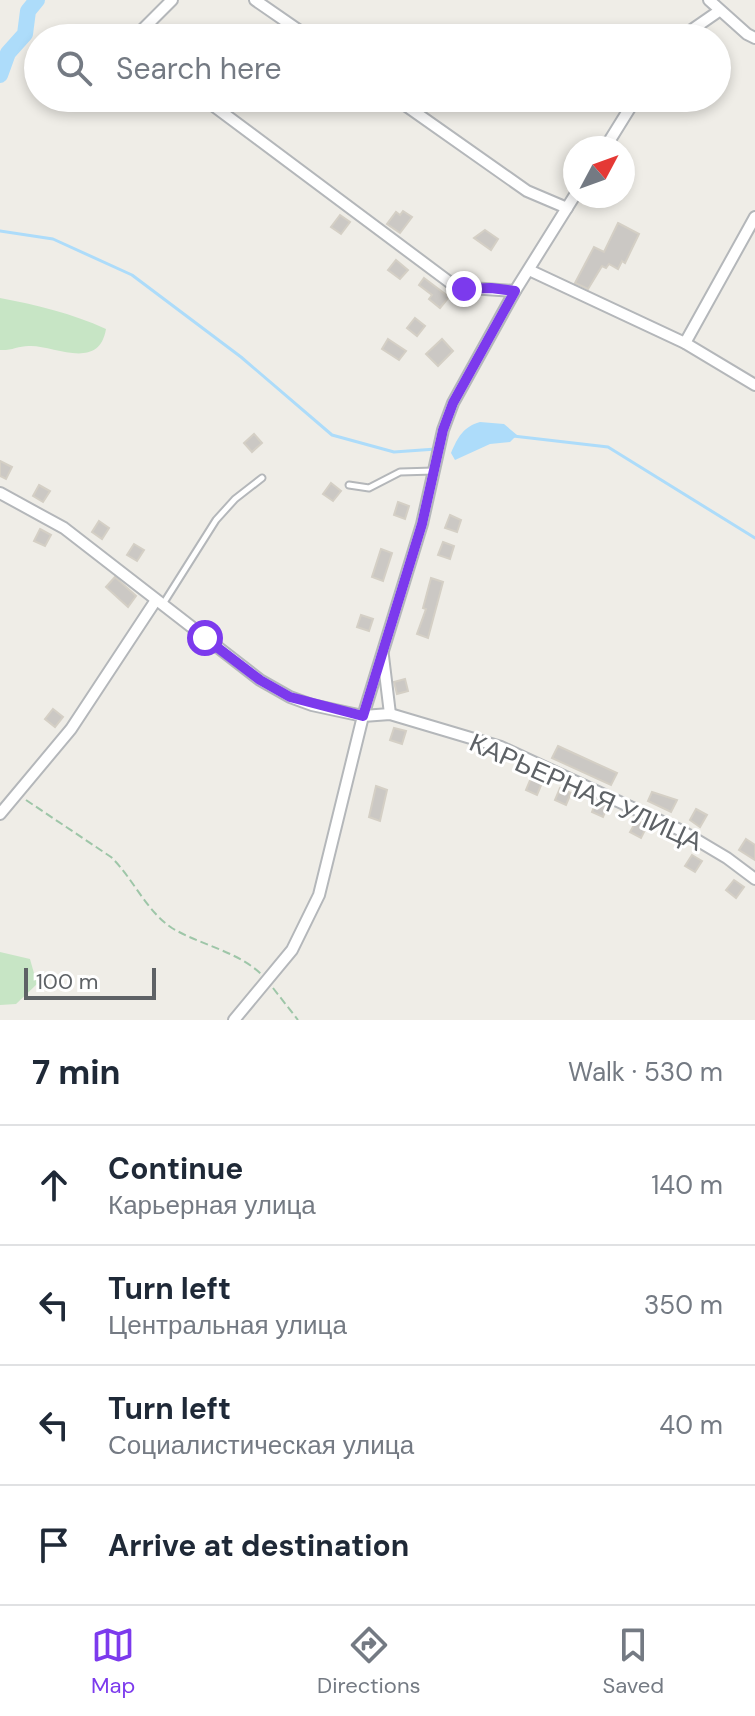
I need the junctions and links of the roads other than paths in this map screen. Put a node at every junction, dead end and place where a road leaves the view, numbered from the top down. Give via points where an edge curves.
1 (172, 0) edge
2 (255, 0) edge
3 (709, 0) edge
4 (719, 11) junction
5 (148, 24) edge
6 (290, 24) edge
7 (700, 24) edge
8 (755, 38) edge
9 (222, 112) edge
10 (415, 112) edge
11 (627, 112) edge
12 (612, 136) edge
13 (563, 206) edge
14 (567, 208) edge
15 (755, 217) edge
16 (529, 270) junction
17 (515, 291) junction
18 (685, 343) junction
19 (755, 385) edge
20 (436, 467) junction
21 (262, 478) dead end
22 (349, 485) dead end
23 (0, 493) edge
24 (159, 603) junction
25 (383, 653) junction
26 (390, 714) junction
27 (363, 716) junction
28 (0, 814) edge
29 (755, 879) edge
30 (234, 1020) edge

1 - 5 street
2 - 6 street
3 - 4 street
4 - 7 street
4 - 8 street
9 - 17 street via 456,287
10 - 13 street via 527,191
11 - 12 street
14 - 16 street
15 - 18 street
16 - 17 street
16 - 18 street
17 - 20 street via 453,403
18 - 19 street
20 - 22 lane via 400,472 369,488
20 - 25 street
21 - 24 lane via 216,520
23 - 24 street, КАРЬЕРНАЯ УЛИЦА via 64,528
24 - 27 street, КАРЬЕРНАЯ УЛИЦА via 260,680 312,705
24 - 28 street via 71,729
25 - 26 street
25 - 27 street
26 - 27 street, КАРЬЕРНАЯ УЛИЦА
26 - 29 street, КАРЬЕРНАЯ УЛИЦА via 501,747 625,803 680,830
27 - 30 street via 319,895 292,950

